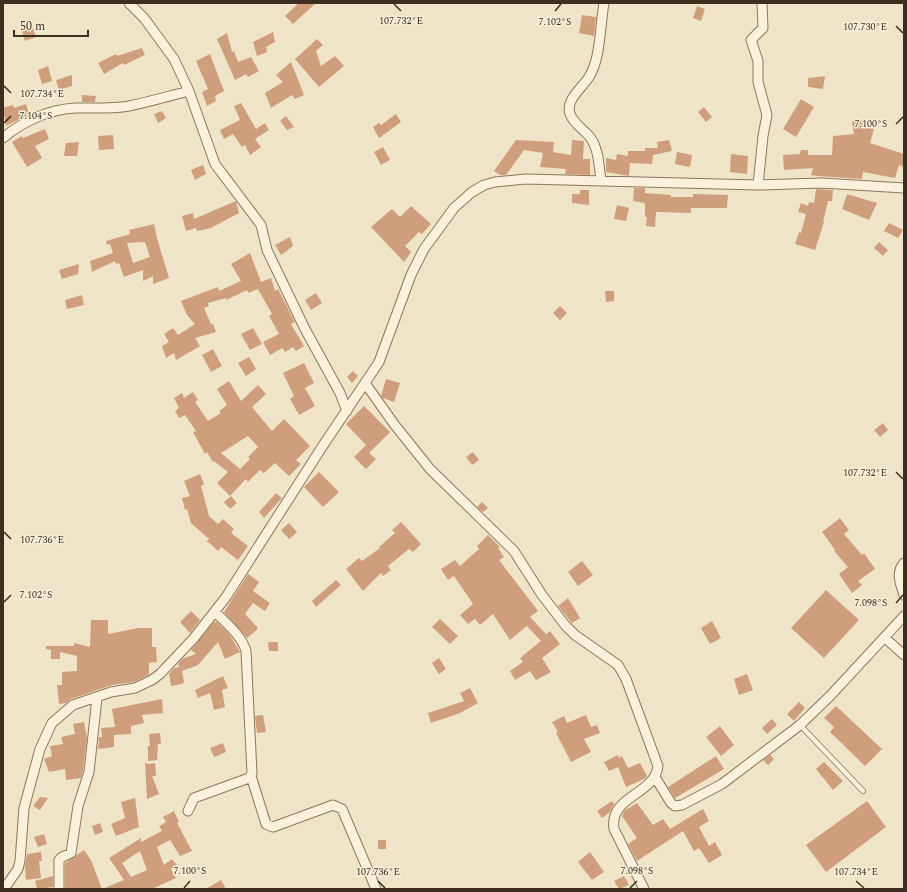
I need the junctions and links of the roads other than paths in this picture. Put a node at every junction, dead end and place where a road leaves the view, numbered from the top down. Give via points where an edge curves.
1 (129, 3) edge
2 (604, 3) edge
3 (762, 3) edge
4 (189, 90) junction
5 (3, 138) edge
6 (600, 181) junction
7 (758, 185) junction
8 (904, 188) edge
9 (365, 383) junction
10 (347, 411) junction
11 (904, 563) edge
12 (904, 596) edge
13 (215, 612) junction
14 (904, 616) edge
15 (885, 638) junction
16 (904, 655) edge
17 (97, 698) junction
18 (800, 725) junction
19 (251, 776) junction
20 (656, 777) junction
21 (863, 791) dead end
22 (188, 810) dead end
23 (4, 889) edge
24 (59, 889) edge
25 (376, 889) edge
26 (644, 889) edge

1 - 4 street via 144,18 174,59
2 - 6 street via 594,66 573,98 570,109 597,153
3 - 7 street via 763,28 752,40 758,61 758,82 767,115
4 - 5 street via 128,106 49,112 12,130
4 - 10 street via 215,164 261,225 267,250
6 - 7 street
6 - 9 street via 526,179 495,182 472,192 454,208 424,249 411,275 379,362
7 - 8 street via 822,183
9 - 10 street
9 - 20 street via 430,469 514,551 565,625 618,665 626,679 657,762
10 - 13 street
11 - 12 street via 899,574
13 - 17 street via 160,674 136,688 110,692
13 - 19 street via 233,630 246,651 253,764
14 - 15 street
15 - 16 street
15 - 18 street
17 - 23 street via 65,711 47,730 23,815 18,869
17 - 24 street via 90,772 78,806 71,853 59,860
18 - 20 street via 733,777 682,805 675,806 671,803
18 - 21 lane
19 - 22 street via 194,798
19 - 25 street via 266,824 270,827 333,805 342,809
20 - 26 street via 621,805 613,820 614,829

